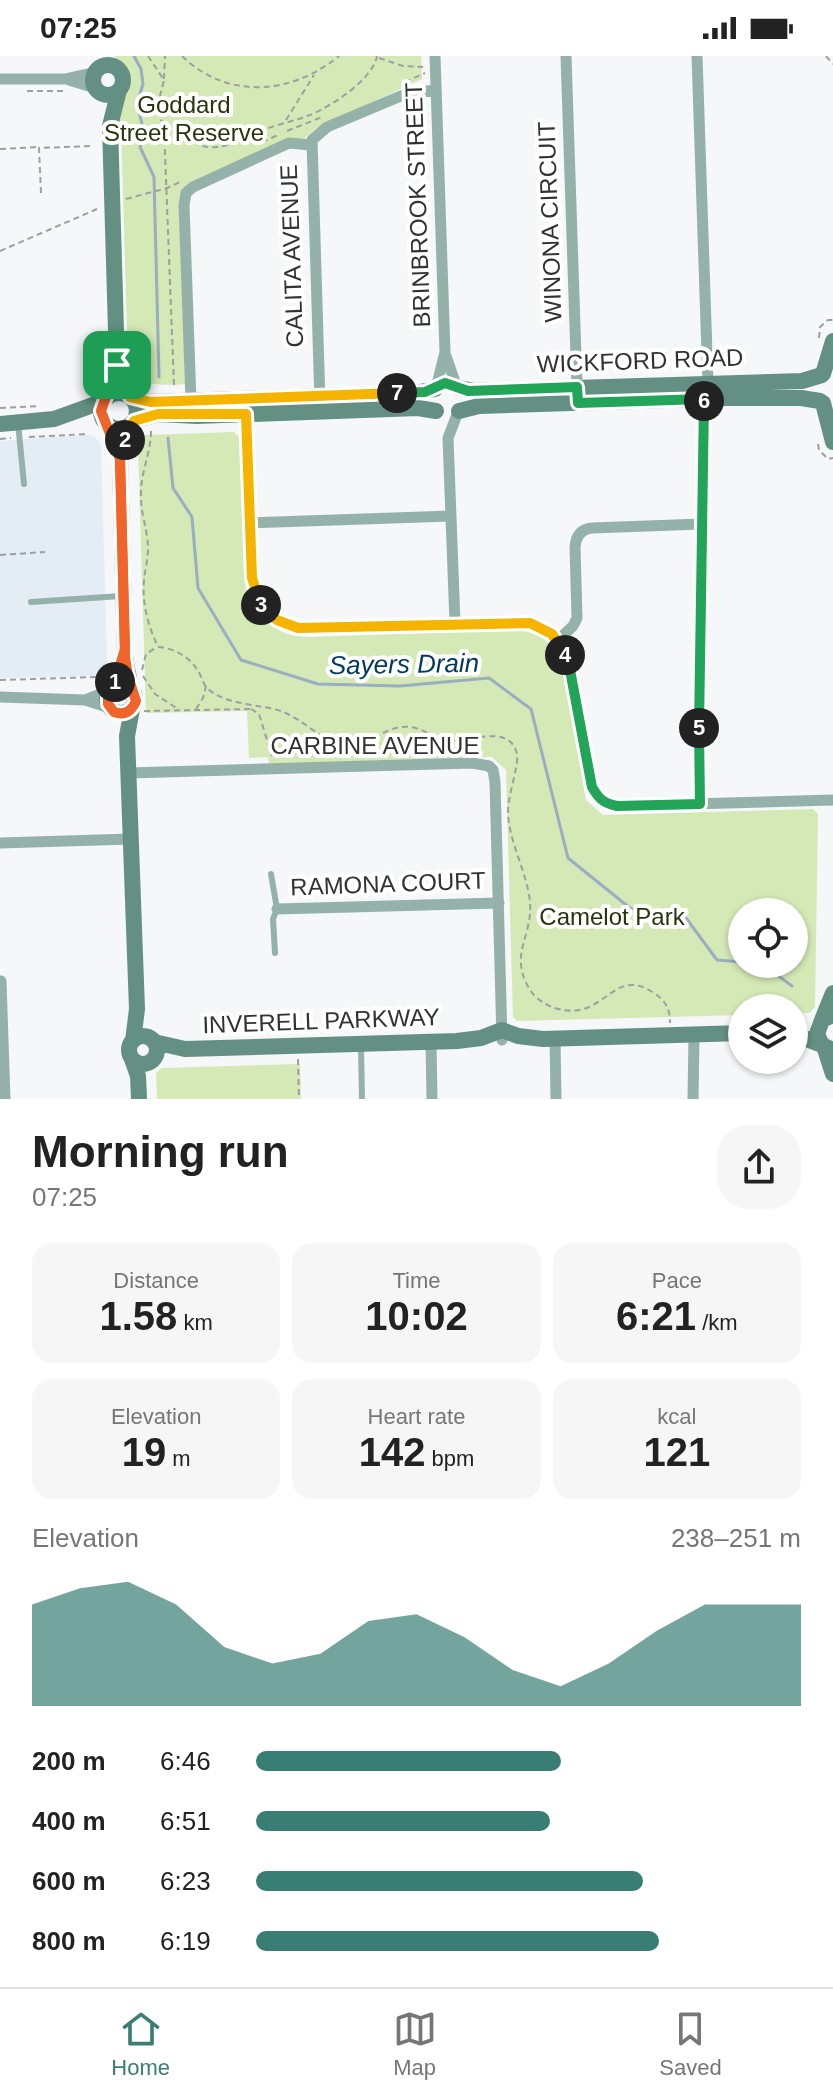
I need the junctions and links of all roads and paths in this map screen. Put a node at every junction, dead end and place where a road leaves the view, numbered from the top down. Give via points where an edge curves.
1 (148, 56) edge
2 (165, 56) edge
3 (182, 56) edge
4 (339, 56) edge
5 (566, 56) edge
6 (697, 56) edge
7 (826, 56) edge
8 (378, 57) edge
9 (435, 58) edge
10 (113, 62) edge
11 (833, 64) edge
12 (423, 67) dead end
13 (315, 74) junction
14 (97, 75) edge
15 (0, 79) edge
16 (164, 80) junction
17 (64, 85) junction
18 (396, 86) dead end
19 (119, 90) junction
20 (436, 90) junction
21 (16, 91) dead end
22 (327, 115) dead end
23 (286, 121) junction
24 (110, 126) junction
25 (164, 128) junction
26 (258, 144) dead end
27 (93, 146) dead end
28 (39, 148) junction
29 (0, 149) edge
30 (311, 150) junction
31 (180, 182) dead end
32 (167, 188) junction
33 (41, 193) dead end
34 (112, 203) junction
35 (0, 251) edge
36 (833, 320) edge
37 (820, 327) dead end
38 (833, 341) edge
39 (445, 352) junction
40 (117, 365) junction
41 (826, 373) edge
42 (174, 386) dead end
43 (457, 387) junction
44 (435, 388) junction
45 (706, 391) junction
46 (578, 395) junction
47 (130, 397) junction
48 (106, 399) junction
49 (191, 401) junction
50 (320, 404) junction
51 (825, 404) edge
52 (0, 408) edge
53 (49, 412) junction
54 (436, 412) junction
55 (458, 412) junction
56 (246, 414) junction
57 (132, 423) junction
58 (0, 424) edge
59 (108, 425) junction
60 (19, 430) junction
61 (87, 434) dead end
62 (448, 438) junction
63 (0, 439) edge
64 (826, 446) edge
65 (833, 458) edge
66 (120, 459) junction
67 (24, 484) dead end
68 (451, 516) junction
69 (250, 523) junction
70 (702, 524) junction
71 (45, 552) dead end
72 (0, 555) edge
73 (124, 596) junction
74 (31, 602) dead end
75 (455, 623) junction
76 (558, 640) junction
77 (158, 647) dead end
78 (117, 660) junction
79 (0, 680) edge
80 (206, 686) dead end
81 (110, 689) junction
82 (131, 689) junction
83 (0, 697) edge
84 (85, 700) junction
85 (111, 710) junction
86 (138, 710) junction
87 (180, 710) junction
88 (195, 710) junction
89 (127, 736) junction
90 (272, 767) junction
91 (129, 773) junction
92 (833, 800) edge
93 (700, 804) junction
94 (131, 839) junction
95 (0, 843) edge
96 (271, 874) dead end
97 (499, 903) junction
98 (277, 909) junction
99 (275, 953) dead end
100 (1, 981) edge
101 (833, 993) edge
102 (137, 1009) junction
103 (825, 1019) edge
104 (728, 1034) edge
105 (502, 1035) junction
106 (694, 1035) junction
107 (549, 1039) junction
108 (133, 1041) junction
109 (431, 1042) junction
110 (361, 1044) junction
111 (298, 1046) junction
112 (826, 1047) edge
113 (153, 1050) junction
114 (132, 1059) junction
115 (833, 1074) edge
116 (139, 1096) edge
117 (5, 1099) edge
118 (299, 1099) edge
119 (362, 1099) edge
120 (432, 1099) edge
121 (556, 1099) edge
122 (693, 1099) edge

1 - 16 path
2 - 16 path
3 - 13 path via 212,77 239,86 275,87
4 - 13 path
5 - 46 street, WINONA CIRCUIT
6 - 45 street
7 - 11 path
8 - 12 path
8 - 23 path via 355,86 316,112
9 - 18 path via 424,74
9 - 20 street, BRINBROOK STREET
10 - 14 street
10 - 19 street via 122,76
13 - 23 path
14 - 17 street
14 - 19 street via 111,95
14 - 24 street
15 - 17 street
16 - 25 path via 157,108
17 - 21 path
19 - 24 street
20 - 30 street, CALITA AVENUE via 408,93 327,127 314,136
20 - 39 street, BRINBROOK STREET
22 - 26 path
23 - 25 path via 217,147 192,144
24 - 34 street
25 - 32 path
27 - 28 path
28 - 29 path
28 - 33 path
30 - 49 street via 289,143 193,187 185,196
30 - 50 street, CALITA AVENUE
31 - 32 path
32 - 34 path
32 - 42 path
34 - 35 path
34 - 40 street
36 - 37 path
38 - 41 street
39 - 43 street, BRINBROOK STREET
39 - 44 street, BRINBROOK STREET
40 - 47 street
40 - 48 street
41 - 45 street, WICKFORD ROAD via 802,381
41 - 51 street via 816,389
43 - 44 street via 445,383
43 - 46 street, WICKFORD ROAD
43 - 55 street via 464,397
44 - 50 street
44 - 54 street via 431,403
45 - 46 street, WICKFORD ROAD
45 - 51 street, WICKFORD ROAD
45 - 70 street
46 - 55 street, WICKFORD ROAD
47 - 48 street via 118,393
47 - 49 street
47 - 57 street via 137,408
48 - 53 street
48 - 59 street via 101,413
49 - 50 street
50 - 54 street
50 - 56 street
51 - 64 street
52 - 53 path
53 - 59 street
53 - 60 street
54 - 55 street
54 - 62 street
55 - 62 street
56 - 57 street via 158,414
56 - 69 street
57 - 59 street via 121,428
57 - 66 street
58 - 60 street
59 - 66 street
60 - 61 path
60 - 63 path
60 - 67 lane
62 - 68 street
64 - 65 path via 828,459
66 - 73 street
68 - 69 street
68 - 75 street
69 - 75 street via 254,591 265,610 284,624 309,629
70 - 76 street via 582,532 575,547 577,618
70 - 93 street
71 - 72 path
73 - 74 lane
73 - 78 street
75 - 76 street via 530,623
76 - 93 street via 570,670 592,787 599,799 617,806
77 - 87 path via 143,659 145,680 162,700
78 - 79 path via 97,677
78 - 81 street
78 - 82 street
80 - 88 path
81 - 82 street
81 - 84 street
81 - 85 street
82 - 86 street
83 - 84 street
84 - 85 street
85 - 86 street
85 - 89 street
86 - 87 path
86 - 89 street
87 - 88 path
88 - 90 path via 250,706 259,714
89 - 91 street
90 - 91 street, CARBINE AVENUE
90 - 97 street, CARBINE AVENUE via 489,766 495,782
91 - 94 street
92 - 93 street
94 - 95 street
94 - 102 street
96 - 98 lane, RAMONA COURT
97 - 98 street, RAMONA COURT
97 - 105 street, CARBINE AVENUE
98 - 99 lane, RAMONA COURT
100 - 117 street
101 - 103 street
102 - 108 street
102 - 113 street
103 - 112 street via 817,1034
104 - 106 street, INVERELL PARKWAY
105 - 107 street, INVERELL PARKWAY
105 - 109 street, INVERELL PARKWAY
106 - 107 street, INVERELL PARKWAY
106 - 122 street
107 - 121 street
108 - 113 street via 143,1036
108 - 114 street
109 - 110 street, INVERELL PARKWAY
109 - 120 street
110 - 111 street, INVERELL PARKWAY
110 - 119 lane
111 - 113 street, INVERELL PARKWAY
111 - 118 path
112 - 115 street
113 - 114 street via 140,1064
113 - 116 street
114 - 116 street

